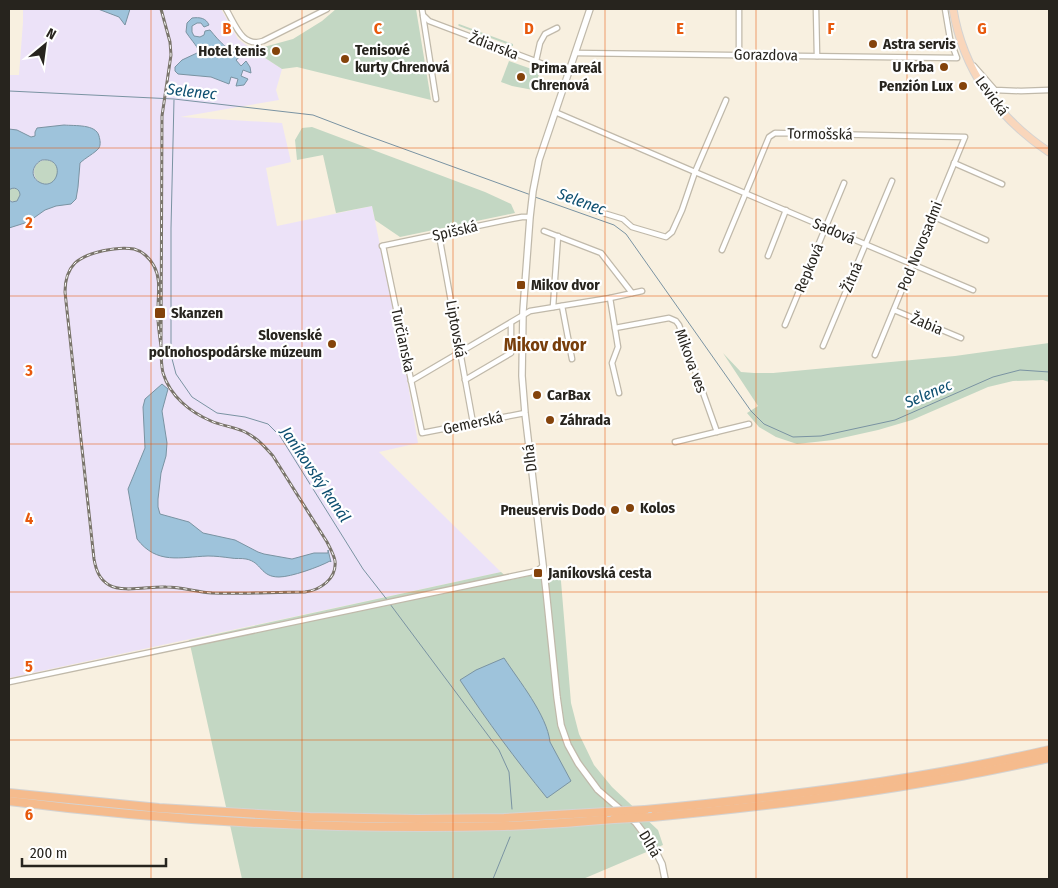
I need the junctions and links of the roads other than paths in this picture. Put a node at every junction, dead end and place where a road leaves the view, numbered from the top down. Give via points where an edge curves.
1 (226, 9) edge
2 (328, 9) edge
3 (422, 9) edge
4 (590, 9) edge
5 (739, 9) edge
6 (816, 9) edge
7 (945, 9) edge
8 (953, 9) edge
9 (423, 15) junction
10 (558, 28) dead end
11 (575, 53) junction
12 (739, 55) junction
13 (816, 56) junction
14 (536, 61) junction
15 (970, 61) junction
16 (568, 73) junction
17 (1049, 90) edge
18 (436, 99) dead end
19 (726, 100) dead end
20 (555, 112) junction
21 (965, 137) joint
22 (1049, 152) edge
23 (954, 163) junction
24 (695, 172) junction
25 (892, 181) dead end
26 (844, 183) dead end
27 (1002, 184) dead end
28 (746, 193) junction
29 (590, 209) dead end
30 (786, 210) junction
31 (932, 216) junction
32 (530, 218) junction
33 (826, 227) junction
34 (544, 231) dead end
35 (439, 235) junction
36 (558, 236) junction
37 (986, 240) dead end
38 (865, 244) junction
39 (382, 247) joint
40 (722, 250) dead end
41 (768, 256) dead end
42 (913, 264) junction
43 (973, 290) dead end
44 (642, 291) dead end
45 (632, 293) junction
46 (610, 298) junction
47 (562, 306) junction
48 (553, 307) junction
49 (894, 310) junction
50 (523, 315) junction
51 (511, 323) junction
52 (785, 326) dead end
53 (615, 328) junction
54 (961, 338) dead end
55 (823, 346) dead end
56 (460, 353) junction
57 (875, 356) dead end
58 (572, 358) dead end
59 (465, 380) junction
60 (411, 382) junction
61 (619, 392) dead end
62 (525, 412) junction
63 (473, 423) junction
64 (749, 424) dead end
65 (717, 432) junction
66 (422, 433) joint
67 (675, 442) dead end
68 (543, 566) junction
69 (9, 682) edge
70 (1049, 750) edge
71 (1049, 758) edge
72 (9, 793) edge
73 (9, 801) edge
74 (665, 879) edge

1 - 2 street via 243,37 257,43
3 - 9 street
4 - 11 street, Dlhá
5 - 12 street
6 - 13 street
7 - 13 street, Gorazdova via 950,39 958,58
8 - 15 main road, Levická via 961,42
9 - 14 street, Ždiarska via 429,21
9 - 18 street
10 - 14 street via 545,34
11 - 12 street, Gorazdova
11 - 16 street, Dlhá
12 - 13 street, Gorazdova
14 - 16 street, Ždiarska
15 - 17 street, Levická via 995,90
15 - 22 main road, Levická via 991,99 1018,129
16 - 20 street, Dlhá
19 - 24 street
20 - 24 street, Sadová
20 - 32 street, Dlhá via 539,160
21 - 23 street, Pod Novosadmi
21 - 28 street, Tormošská via 775,133 769,137
23 - 27 street
23 - 31 street, Pod Novosadmi
24 - 28 street, Sadová
24 - 29 street via 682,210 672,232 666,237 632,228 623,219
25 - 38 street, Žitná
26 - 33 street, Repková
28 - 30 street, Sadová
28 - 40 street, Tormošská
30 - 33 street, Sadová
30 - 41 street
31 - 37 street
31 - 42 street, Pod Novosadmi
32 - 35 street, Spišská via 511,218
32 - 50 street, Dlhá
33 - 38 street, Sadová
33 - 52 street, Repková
34 - 36 street
35 - 39 street, Spišská
35 - 56 street, Liptovská
36 - 45 street via 601,253
36 - 48 street
38 - 42 street, Sadová
38 - 55 street, Žitná
39 - 60 street, Turčianska
42 - 43 street, Sadová
42 - 49 street, Pod Novosadmi
44 - 45 street
45 - 46 street
46 - 47 street
46 - 53 street
47 - 48 street
47 - 58 street
48 - 50 street
49 - 54 street, Žabia
49 - 57 street, Pod Novosadmi
50 - 51 street
50 - 62 street, Dlhá
51 - 56 street
51 - 59 street via 512,352
53 - 61 street via 618,347 612,363
53 - 65 street, Mikova ves via 669,318 679,324
56 - 59 street, Liptovská
56 - 60 street
59 - 63 street, Liptovská
60 - 66 street, Turčianska
62 - 63 street, Gemerská
62 - 68 street, Dlhá
63 - 66 street, Gemerská
64 - 65 street
65 - 67 street
68 - 69 street via 537,571
68 - 74 street, Dlhá via 561,725 568,744 598,790 636,823 652,844
70 - 72 highway, bridge via 849,787 764,798 645,810 504,818 310,817 159,808
71 - 73 highway, bridge via 940,780 766,806 505,826 246,822

